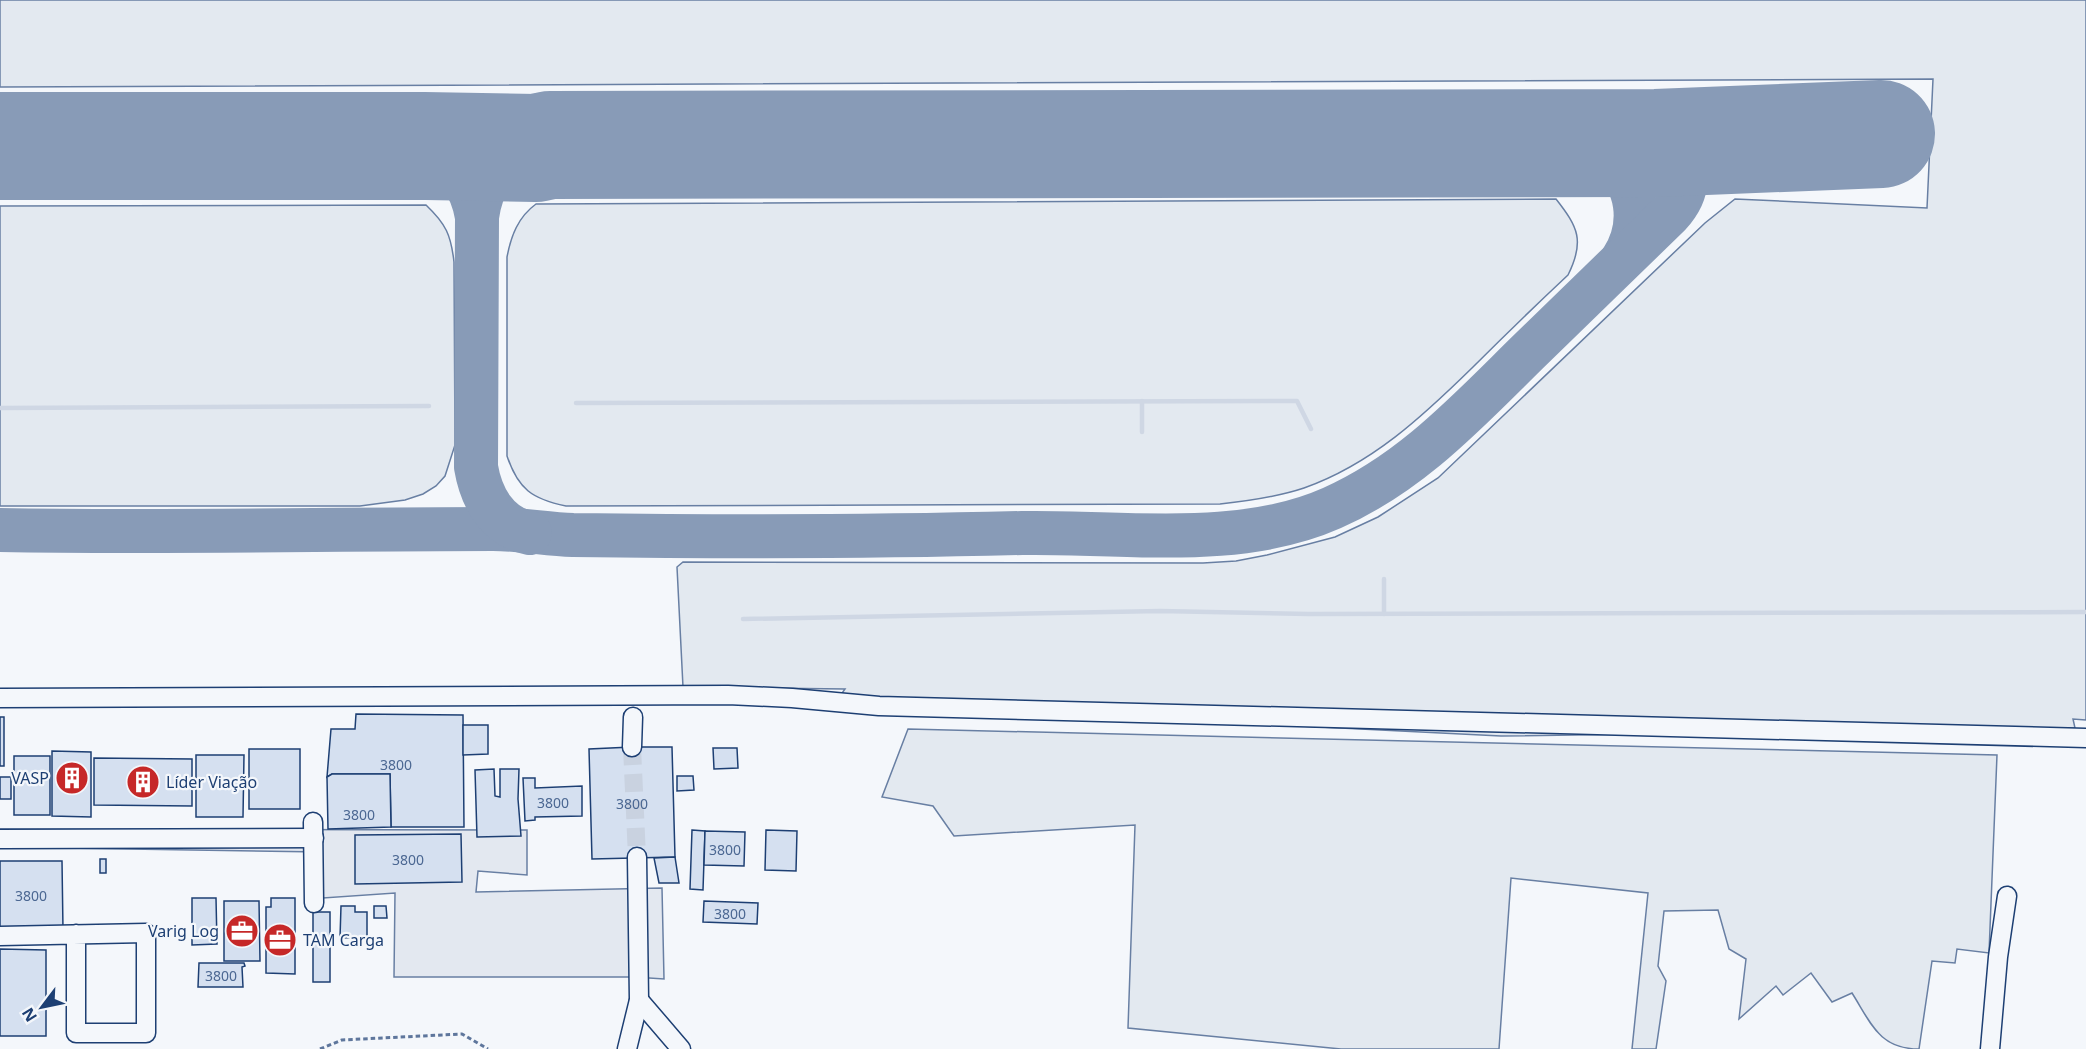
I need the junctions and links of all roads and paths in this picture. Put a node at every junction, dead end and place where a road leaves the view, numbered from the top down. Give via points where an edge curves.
1 (0, 698) edge
2 (633, 717) dead end
3 (2086, 738) edge
4 (632, 747) tunnel mouth
5 (0, 838) edge
6 (637, 857) tunnel mouth
7 (2007, 896) dead end
8 (314, 903) dead end
9 (76, 934) junction
10 (0, 936) edge
11 (639, 1000) junction
12 (320, 1049) edge
13 (488, 1049) edge
14 (627, 1049) edge
15 (681, 1049) edge
16 (1990, 1049) edge

1 - 3 lane via 728,695 879,706
2 - 4 lane
5 - 8 lane via 314,830
6 - 11 lane
7 - 16 lane
9 - 9 lane via 76,1033 146,1033 146,933
9 - 10 lane
11 - 14 lane
11 - 15 lane
12 - 13 path via 342,1040 462,1034

